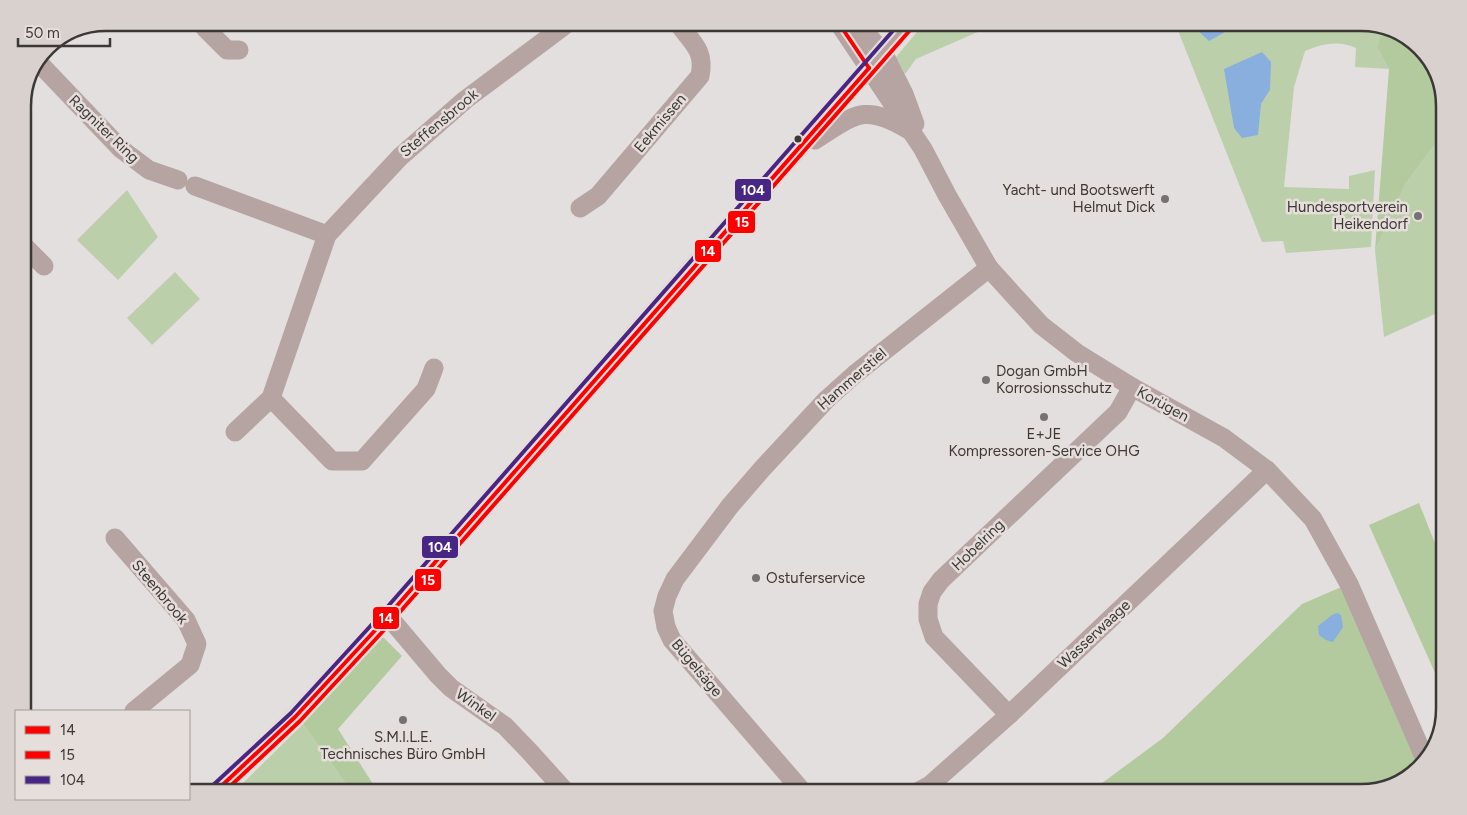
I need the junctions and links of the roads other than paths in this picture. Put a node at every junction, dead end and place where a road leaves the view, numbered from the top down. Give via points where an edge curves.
1 (208, 31) edge
2 (557, 31) edge
3 (684, 31) edge
4 (844, 31) edge
5 (864, 31) edge
6 (901, 31) edge
7 (239, 50) dead end
8 (883, 52) junction
9 (43, 67) edge
10 (869, 68) junction
11 (911, 132) junction
12 (924, 148) junction
13 (796, 153) junction
14 (580, 208) dead end
15 (327, 235) junction
16 (31, 252) edge
17 (44, 266) dead end
18 (989, 268) junction
19 (434, 368) dead end
20 (1132, 387) junction
21 (271, 398) junction
22 (235, 432) dead end
23 (1267, 470) junction
24 (730, 506) joint
25 (115, 538) dead end
26 (388, 616) junction
27 (135, 710) edge
28 (1009, 714) junction
29 (1422, 752) edge
30 (224, 784) edge
31 (559, 784) edge
32 (796, 784) edge
33 (931, 784) edge

1 - 7 street via 227,50
2 - 15 street, Steffensbrook via 465,100 407,150
3 - 14 street, Eekmissen via 699,51 700,76 598,196
4 - 10 street, Korügen
5 - 8 street
6 - 8 street
8 - 10 street
8 - 12 street via 904,94
9 - 15 street, Ragniter Ring via 121,149 148,170
10 - 11 street, Korügen
10 - 13 street
11 - 12 street, Korügen
11 - 13 street via 891,119 872,113 849,117
12 - 18 street, Korügen
13 - 26 street via 714,242
15 - 21 street, Steffensbrook
16 - 17 street
18 - 20 street, Korügen via 1042,325 1077,353
18 - 24 street, Hammerstiel via 826,400
19 - 21 street via 426,389 362,461 332,461
20 - 23 street, Korügen via 1224,438
20 - 28 street, Hobelring via 1118,412 932,592 928,619 934,637
21 - 22 street, Steffensbrook
23 - 28 street, Wasserwaage
23 - 29 street, Korügen via 1313,519 1344,576
24 - 32 street, Bügelsäge via 675,579 663,611 666,627 672,640
25 - 27 street, Steenbrook via 186,620 197,644 190,665
26 - 30 street via 295,717
26 - 31 street, Winkel via 451,688 505,726
28 - 33 street, Wasserwaage

